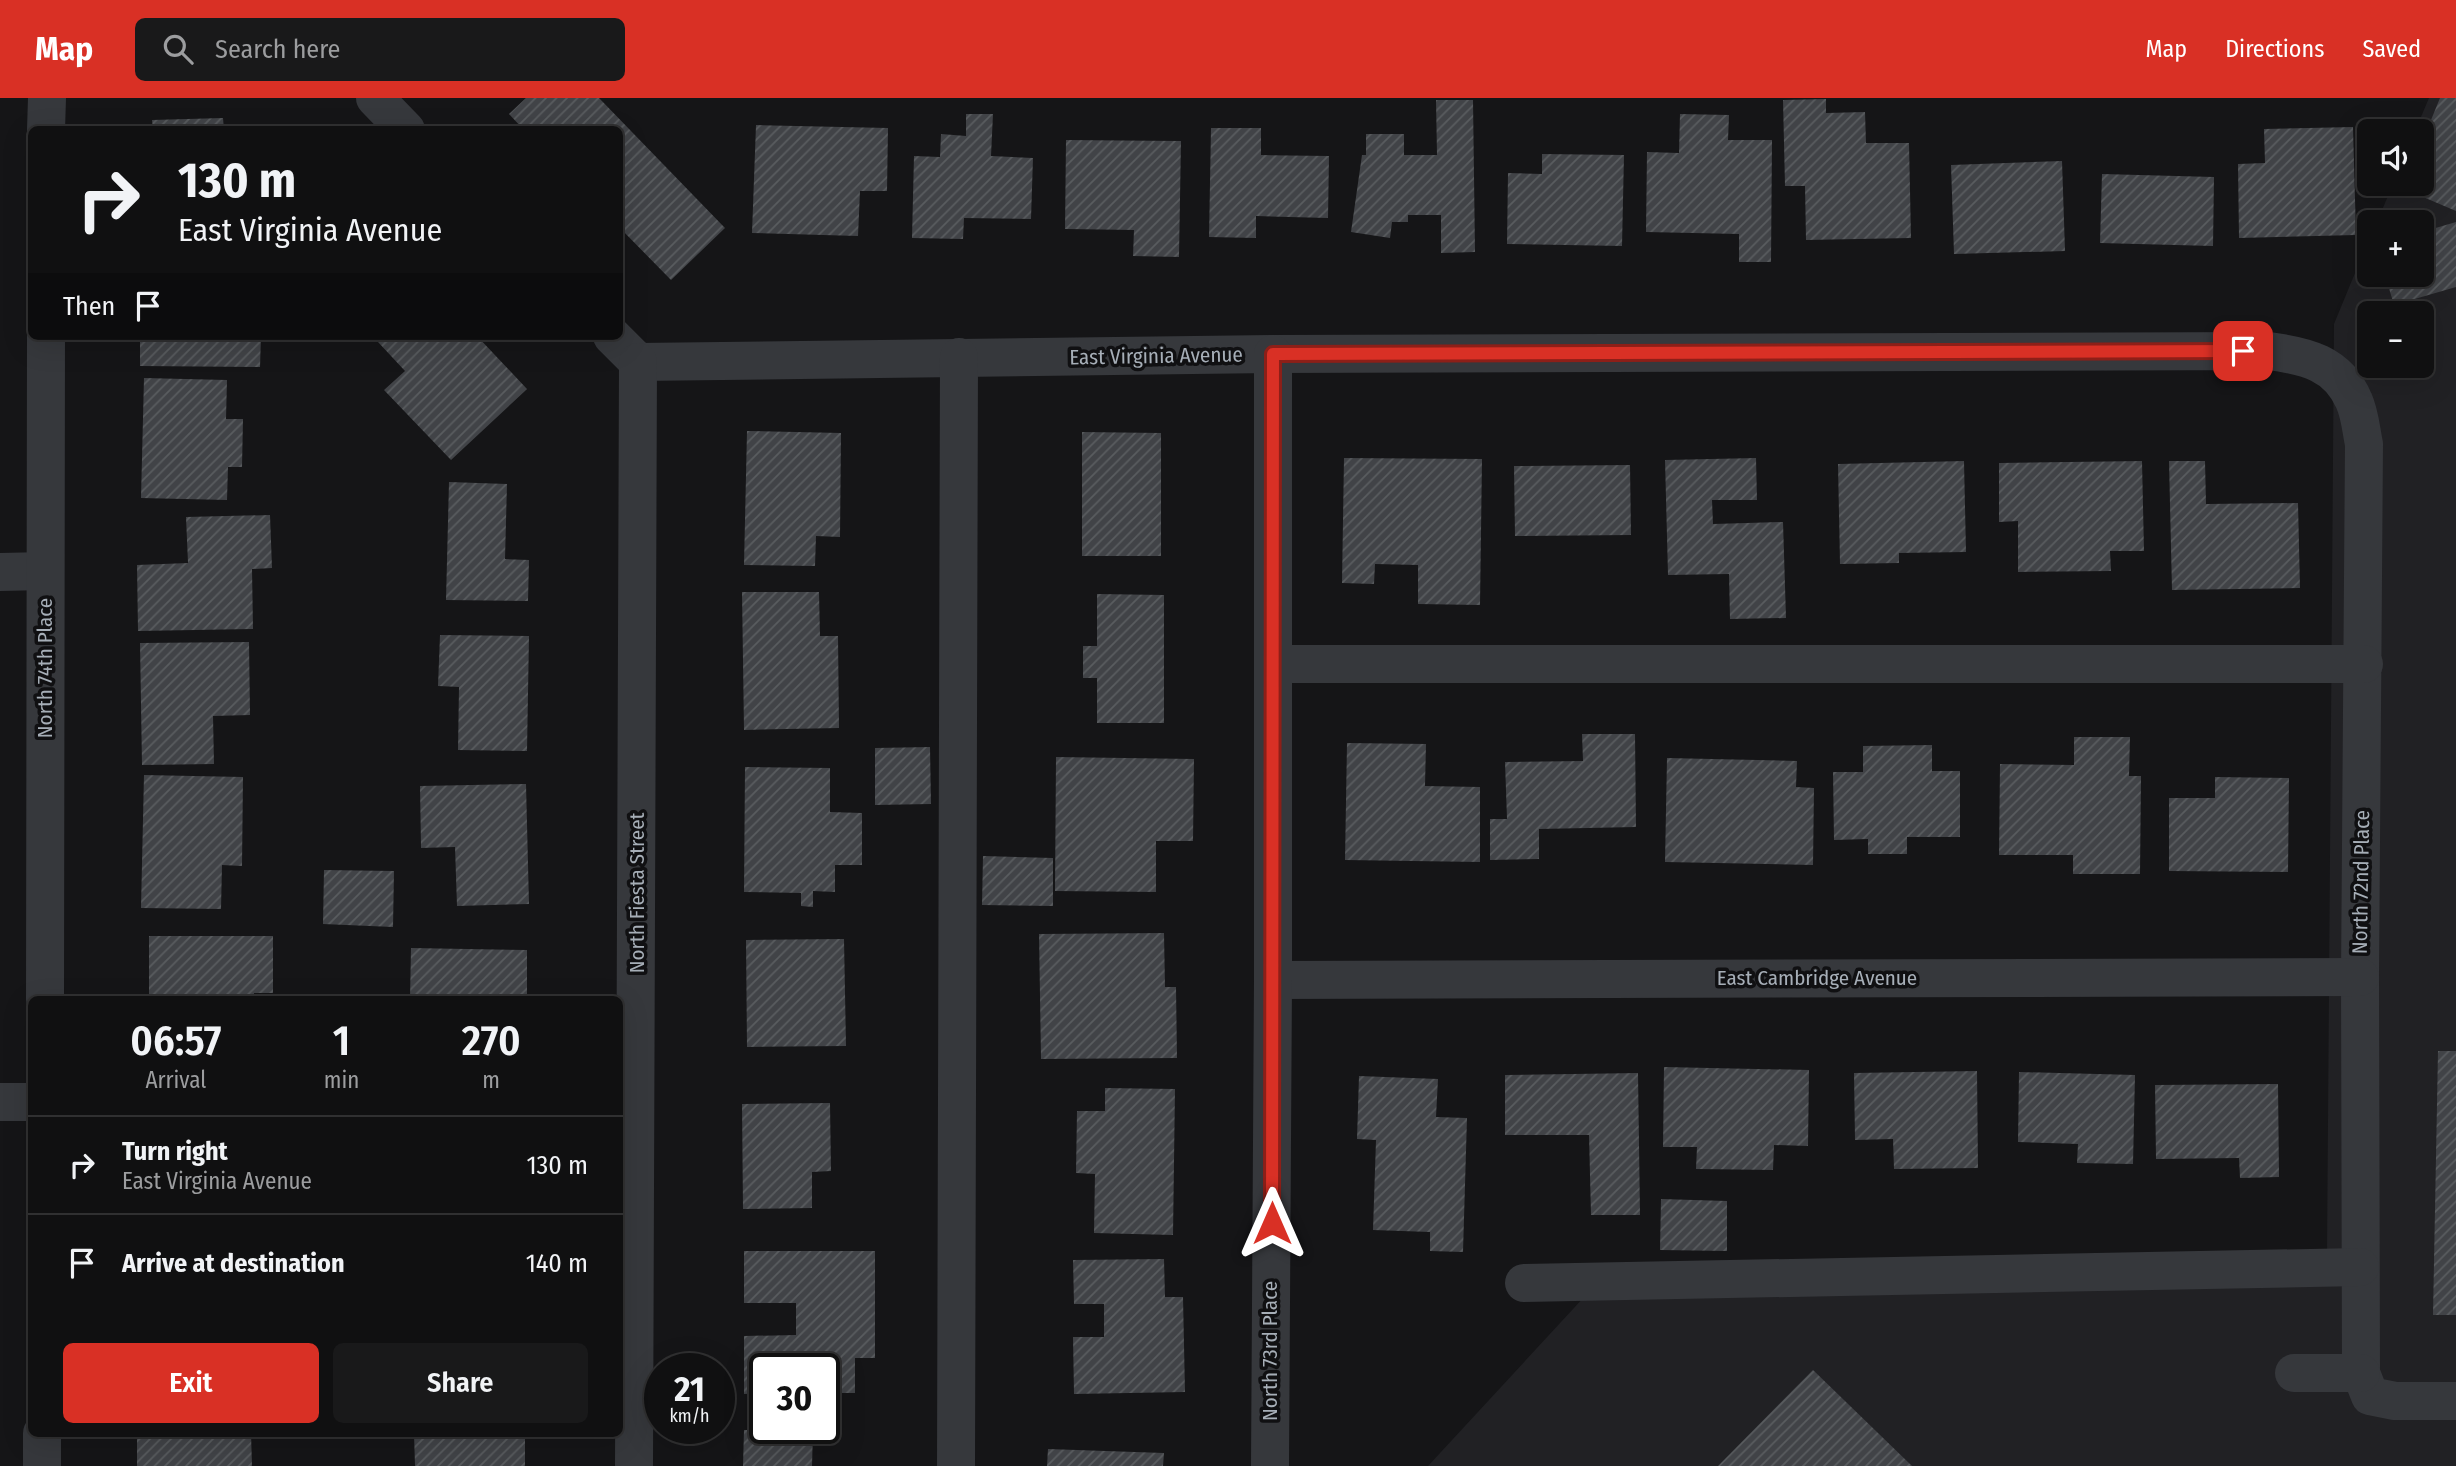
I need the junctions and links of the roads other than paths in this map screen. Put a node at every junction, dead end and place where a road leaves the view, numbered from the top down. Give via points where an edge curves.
1 (47, 98) edge
2 (375, 98) edge
3 (46, 126) edge
4 (402, 126) edge
5 (46, 340) edge
6 (625, 349) edge
7 (1273, 354) junction
8 (959, 357) junction
9 (2336, 372) joint
10 (45, 571) junction
11 (0, 572) edge
12 (1273, 664) junction
13 (2364, 664) junction
14 (2360, 977) junction
15 (1273, 980) junction
16 (45, 996) edge
17 (0, 1102) edge
18 (28, 1102) edge
19 (2360, 1267) junction
20 (1524, 1283) dead end
21 (2294, 1373) dead end
22 (2365, 1385) junction
23 (2456, 1401) edge
24 (42, 1437) edge
25 (42, 1466) edge
26 (634, 1466) edge
27 (956, 1466) edge
28 (1270, 1466) edge

1 - 3 street
2 - 4 street
5 - 10 street, North 74th Place
6 - 8 street, East Virginia Avenue
6 - 26 street, North Fiesta Street
7 - 8 street, East Virginia Avenue
7 - 9 street, East Virginia Avenue via 2269,351 2304,356
7 - 12 street, North 73rd Place
8 - 27 street
9 - 13 street, North 72nd Place via 2354,401 2364,444
10 - 11 street
10 - 16 street, North 74th Place
12 - 13 street
12 - 15 street, North 73rd Place
13 - 14 street, North 72nd Place
14 - 15 street, East Cambridge Avenue
14 - 19 street, North 72nd Place
15 - 28 street, North 73rd Place
17 - 18 street
19 - 20 street
19 - 22 street, North 72nd Place
21 - 22 street
22 - 23 street via 2395,1401
24 - 25 street

